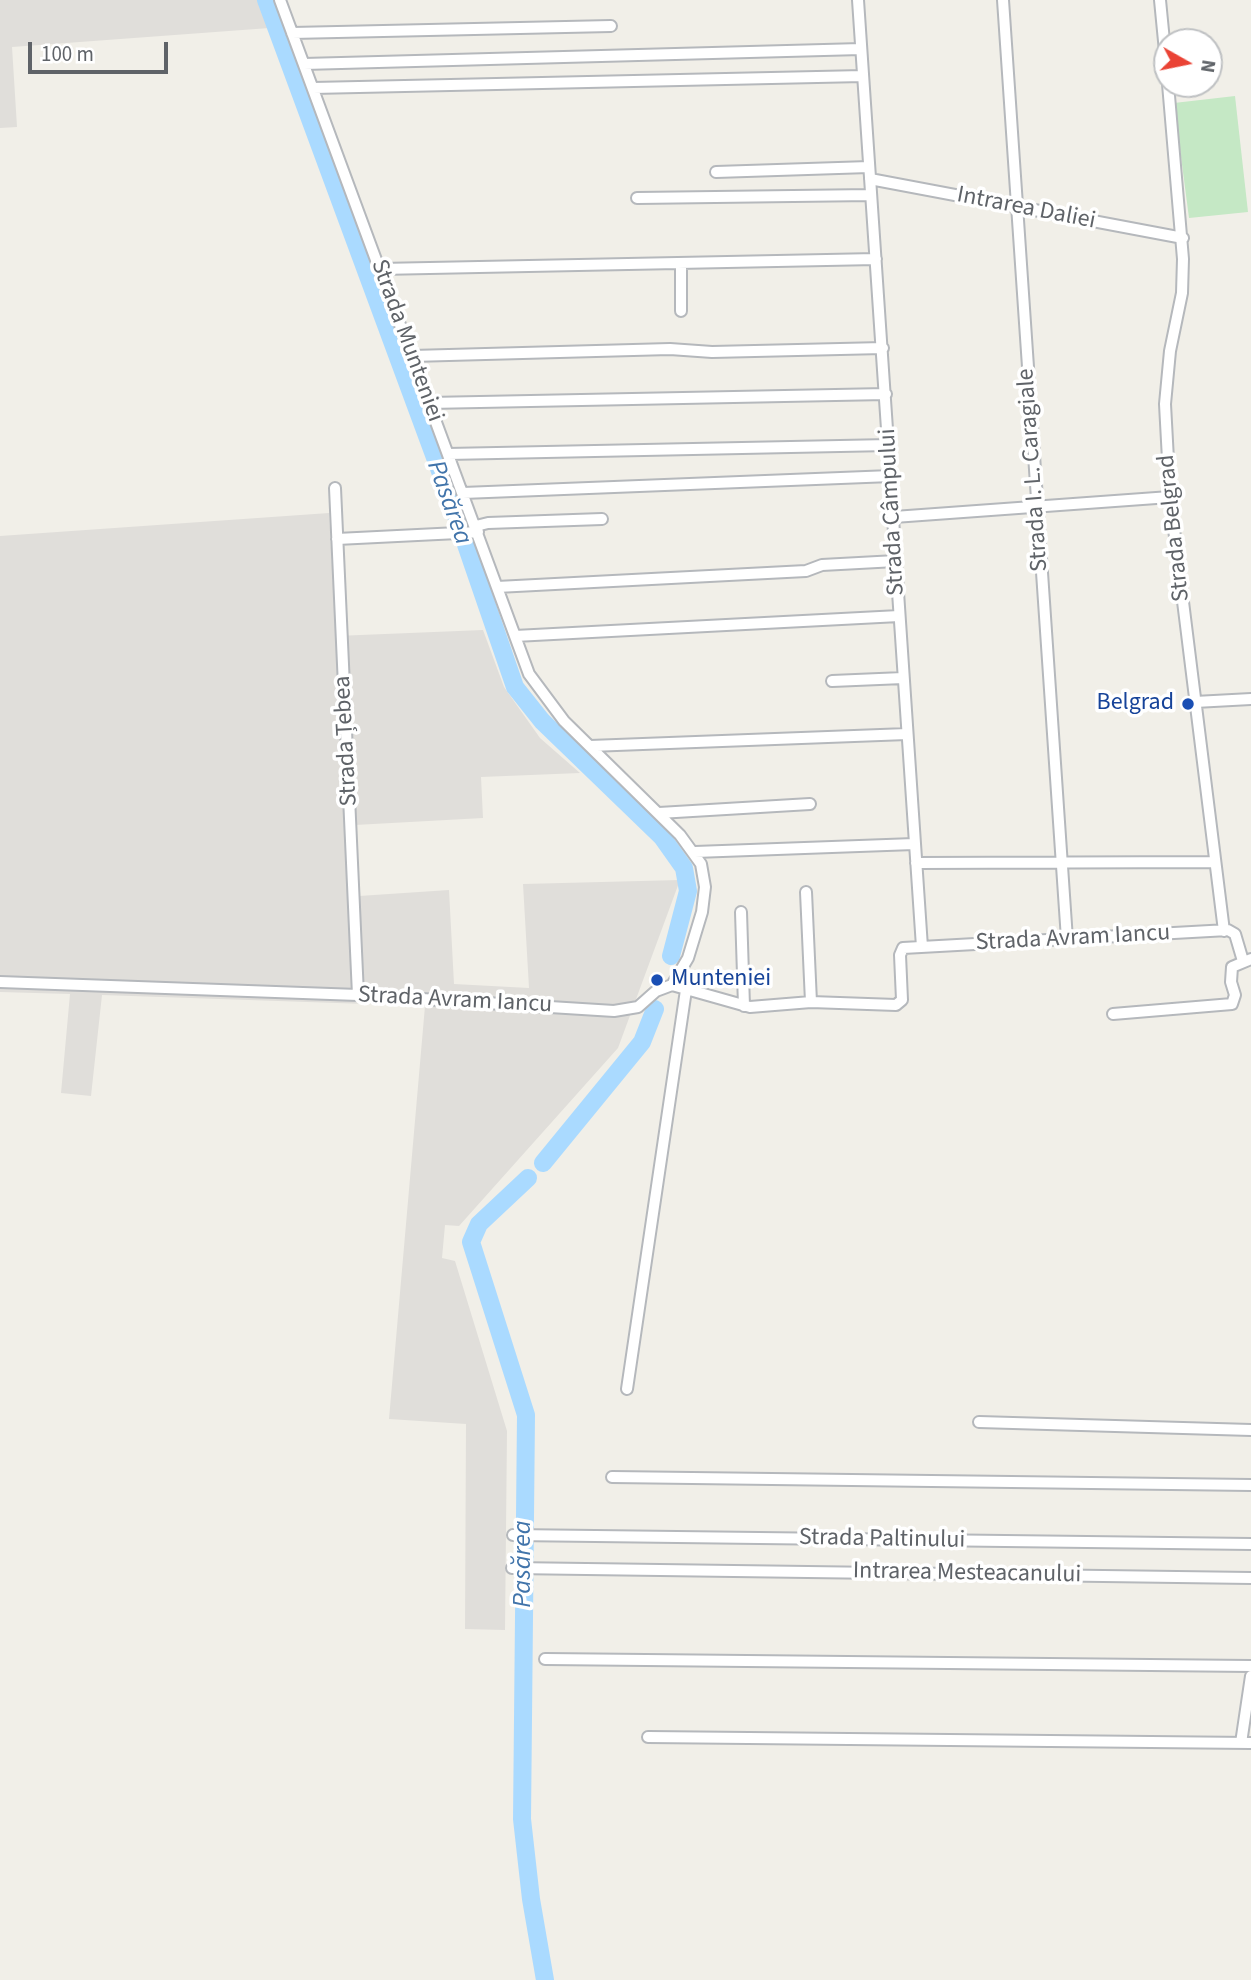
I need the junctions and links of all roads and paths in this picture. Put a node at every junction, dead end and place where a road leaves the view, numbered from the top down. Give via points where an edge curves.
1 (280, 0) edge
2 (858, 0) edge
3 (1003, 0) edge
4 (1160, 0) edge
5 (568, 21) dead end
6 (611, 26) dead end
7 (1163, 28) edge
8 (446, 29) junction
9 (292, 33) junction
10 (861, 50) junction
11 (304, 64) junction
12 (863, 76) junction
13 (313, 88) junction
14 (1169, 98) edge
15 (716, 172) dead end
16 (870, 173) junction
17 (871, 195) junction
18 (637, 198) dead end
19 (1016, 208) junction
20 (1182, 238) junction
21 (876, 259) junction
22 (681, 263) junction
23 (380, 269) junction
24 (681, 311) dead end
25 (883, 348) junction
26 (412, 356) junction
27 (886, 394) junction
28 (429, 403) junction
29 (889, 445) junction
30 (448, 454) junction
31 (891, 476) junction
32 (335, 488) dead end
33 (463, 493) junction
34 (1170, 498) junction
35 (1036, 507) junction
36 (894, 517) junction
37 (602, 519) dead end
38 (469, 531) junction
39 (337, 539) junction
40 (897, 561) junction
41 (497, 587) junction
42 (899, 616) junction
43 (515, 636) junction
44 (904, 678) junction
45 (832, 681) dead end
46 (1251, 699) edge
47 (1195, 702) junction
48 (907, 734) junction
49 (590, 746) junction
50 (810, 804) dead end
51 (659, 813) junction
52 (914, 844) junction
53 (695, 852) junction
54 (1061, 862) junction
55 (1215, 862) junction
56 (916, 863) junction
57 (806, 892) dead end
58 (741, 912) dead end
59 (1224, 931) junction
60 (1067, 939) junction
61 (922, 947) junction
62 (1247, 960) edge
63 (0, 982) edge
64 (672, 985) junction
65 (686, 990) junction
66 (358, 995) junction
67 (811, 1002) junction
68 (744, 1006) junction
69 (1112, 1014) dead end
70 (627, 1389) dead end
71 (979, 1422) dead end
72 (1251, 1430) edge
73 (612, 1477) dead end
74 (1251, 1486) edge
75 (513, 1535) dead end
76 (1251, 1544) edge
77 (512, 1568) dead end
78 (1251, 1578) edge
79 (545, 1659) dead end
80 (1251, 1666) edge
81 (1251, 1676) edge
82 (648, 1737) dead end
83 (1246, 1743) edge

1 - 9 street, Strada Munteniei
2 - 10 street, Strada Câmpului
3 - 19 street, Strada I. L. Caragiale
4 - 7 street
5 - 8 street via 455,22
6 - 8 street
8 - 9 street
9 - 11 street, Strada Munteniei
10 - 11 street
10 - 12 street, Strada Câmpului
11 - 13 street, Strada Munteniei
12 - 13 street
12 - 16 street, Strada Câmpului
13 - 23 street, Strada Munteniei
14 - 20 street, Strada Belgrad
15 - 16 street, Intrarea Daliei
16 - 17 street, Strada Câmpului
16 - 19 street, Intrarea Daliei
17 - 18 street
17 - 21 street, Strada Câmpului
19 - 20 street, Intrarea Daliei
19 - 35 street, Strada I. L. Caragiale
20 - 34 street, Strada Belgrad via 1182,293 1165,404
21 - 22 street
21 - 25 street, Strada Câmpului
22 - 23 street
22 - 24 street
23 - 26 street, Strada Munteniei
25 - 26 street
25 - 27 street, Strada Câmpului
26 - 28 street, Strada Munteniei
27 - 28 street
27 - 29 street, Strada Câmpului
28 - 30 street, Strada Munteniei
29 - 30 street
29 - 31 street, Strada Câmpului
30 - 33 street, Strada Munteniei
31 - 33 street
31 - 36 street, Strada Câmpului
32 - 39 street, Strada Țebea
33 - 38 street, Strada Munteniei
34 - 35 street
34 - 47 street, Strada Belgrad
35 - 36 street
35 - 54 street, Strada I. L. Caragiale
36 - 40 street, Strada Câmpului
37 - 38 street via 488,523
38 - 39 street
38 - 41 street, Strada Munteniei
39 - 66 street, Strada Țebea
40 - 41 street via 822,565 806,571
40 - 42 street, Strada Câmpului
41 - 43 street, Strada Munteniei
42 - 43 street
42 - 44 street, Strada Câmpului
43 - 49 street, Strada Munteniei via 543,697
44 - 45 street
44 - 48 street, Strada Câmpului
46 - 47 street
47 - 55 street, Strada Belgrad
48 - 49 street
48 - 52 street, Strada Câmpului
49 - 51 street, Strada Munteniei
50 - 51 street
51 - 53 street, Strada Munteniei
52 - 53 street
52 - 56 street, Strada Câmpului
53 - 64 street, Strada Munteniei via 704,876 704,899 688,958
54 - 55 street
54 - 56 street
54 - 60 street, Strada I. L. Caragiale
55 - 59 street, Strada Belgrad
56 - 61 street, Strada Câmpului
57 - 67 street
58 - 68 street
59 - 60 street, Strada Avram Iancu
59 - 62 street, Strada Belgrad via 1235,934
60 - 61 street, Strada Avram Iancu
61 - 67 street via 900,951 900,1004
62 - 69 street via 1232,967 1236,995 1232,1004
63 - 66 street, Strada Avram Iancu
64 - 65 street
64 - 66 street, Strada Avram Iancu via 656,991 638,1007 614,1011
65 - 68 street
65 - 70 street
67 - 68 street
71 - 72 street
73 - 74 street
75 - 76 street, Strada Paltinului
77 - 78 street, Intrarea Mesteacanului
79 - 80 street
81 - 83 street
82 - 83 street

